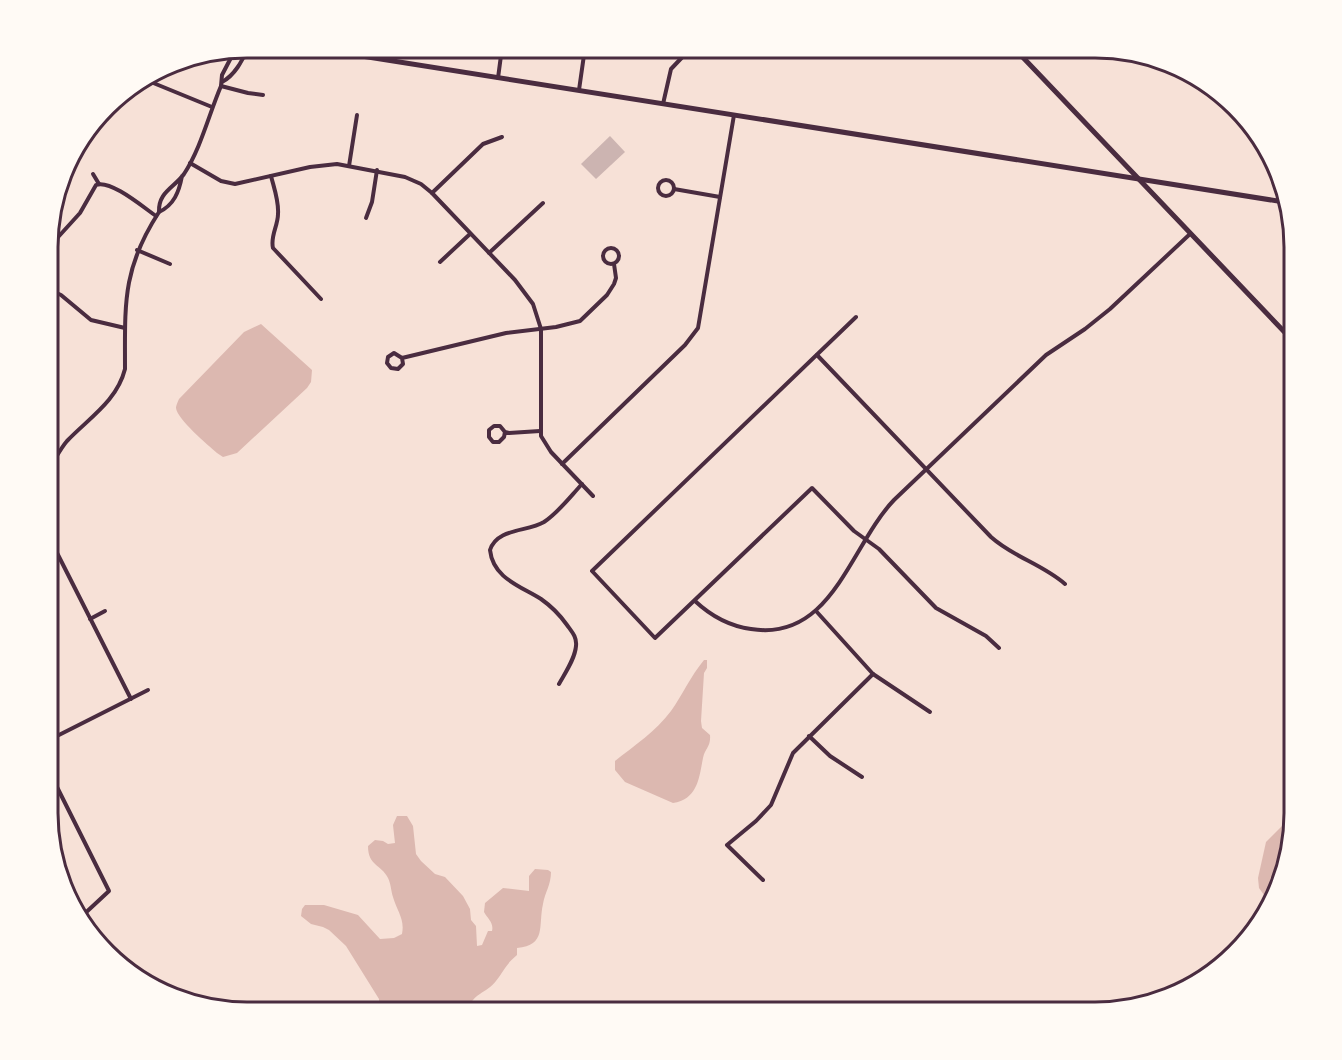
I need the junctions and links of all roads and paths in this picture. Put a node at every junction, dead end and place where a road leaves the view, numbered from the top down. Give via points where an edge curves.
1 (244, 59) edge
2 (380, 59) edge
3 (501, 59) edge
4 (583, 59) edge
5 (681, 59) edge
6 (1024, 59) edge
7 (230, 60) edge
8 (498, 78) junction
9 (154, 84) edge
10 (222, 84) junction
11 (578, 91) junction
12 (263, 95) dead end
13 (663, 104) junction
14 (212, 107) junction
15 (357, 115) dead end
16 (734, 115) junction
17 (502, 137) dead end
18 (190, 163) junction
19 (349, 166) junction
20 (377, 170) junction
21 (93, 174) dead end
22 (182, 176) junction
23 (271, 176) junction
24 (1138, 179) junction
25 (99, 184) junction
26 (674, 189) junction
27 (432, 193) junction
28 (720, 197) junction
29 (1277, 201) edge
30 (543, 203) dead end
31 (157, 214) junction
32 (366, 218) dead end
33 (470, 234) junction
34 (1190, 234) junction
35 (59, 236) edge
36 (137, 250) junction
37 (489, 253) junction
38 (440, 262) dead end
39 (170, 264) dead end
40 (614, 264) junction
41 (59, 294) edge
42 (321, 299) dead end
43 (856, 317) dead end
44 (125, 328) junction
45 (541, 329) junction
46 (1284, 331) edge
47 (817, 355) junction
48 (402, 358) junction
49 (540, 431) junction
50 (505, 432) junction
51 (59, 454) edge
52 (562, 464) junction
53 (926, 469) junction
54 (582, 484) junction
55 (593, 496) dead end
56 (865, 539) junction
57 (59, 557) edge
58 (1065, 584) dead end
59 (695, 601) junction
60 (105, 611) dead end
61 (816, 611) junction
62 (90, 619) junction
63 (999, 648) dead end
64 (873, 674) junction
65 (559, 684) dead end
66 (148, 690) dead end
67 (131, 699) junction
68 (930, 712) dead end
69 (59, 735) edge
70 (809, 736) junction
71 (862, 777) dead end
72 (59, 791) edge
73 (763, 880) dead end
74 (87, 912) edge

1 - 10 street
2 - 8 street
3 - 8 street
4 - 11 street
5 - 13 street via 671,69
6 - 24 street
7 - 10 street
8 - 11 street
9 - 14 street
10 - 12 street
10 - 14 street
11 - 13 street
13 - 16 street
14 - 18 street
15 - 19 street
16 - 24 street
16 - 28 street
17 - 27 street via 483,144
18 - 22 street
18 - 23 street via 229,183
19 - 20 street
19 - 23 street via 324,164
20 - 27 street via 405,177
20 - 32 street
21 - 25 street
22 - 31 street via 176,196
22 - 31 street via 164,192
23 - 42 street via 278,206 273,248
24 - 29 street
24 - 34 street
25 - 31 street via 110,185
25 - 35 street
26 - 26 street via 667,180 658,187 666,196
26 - 28 street
27 - 33 street
28 - 52 street via 700,322 695,332
30 - 37 street
31 - 36 street
33 - 37 street
33 - 38 street
34 - 46 street
34 - 53 street via 1103,315 1046,355
36 - 39 street
36 - 44 street via 128,282
37 - 45 street via 526,292
40 - 40 street via 620,253 610,247 603,258
40 - 45 street via 616,278 608,295 583,319
41 - 44 street via 91,320
43 - 47 street
44 - 51 street via 122,381 111,399
45 - 48 street via 506,333
45 - 49 street
47 - 53 street
47 - 59 street via 592,571 655,638
48 - 48 street via 392,353 387,363 398,369
49 - 50 street
49 - 52 street via 545,446
50 - 50 street via 494,426 489,437 499,442
52 - 54 street
53 - 56 street via 886,508
53 - 58 street via 999,544
54 - 55 street
54 - 65 street via 543,522 503,535 490,550 496,569 552,608 574,634 575,653
56 - 59 street via 812,488
56 - 61 street via 829,598
56 - 63 street via 936,608 979,631
57 - 62 street
59 - 61 street via 725,622 767,631 801,621
60 - 62 street
61 - 64 street
62 - 67 street
64 - 68 street
64 - 70 street
66 - 67 street
67 - 69 street
70 - 71 street
70 - 73 street via 788,761 771,805 727,845
72 - 74 street via 109,891

